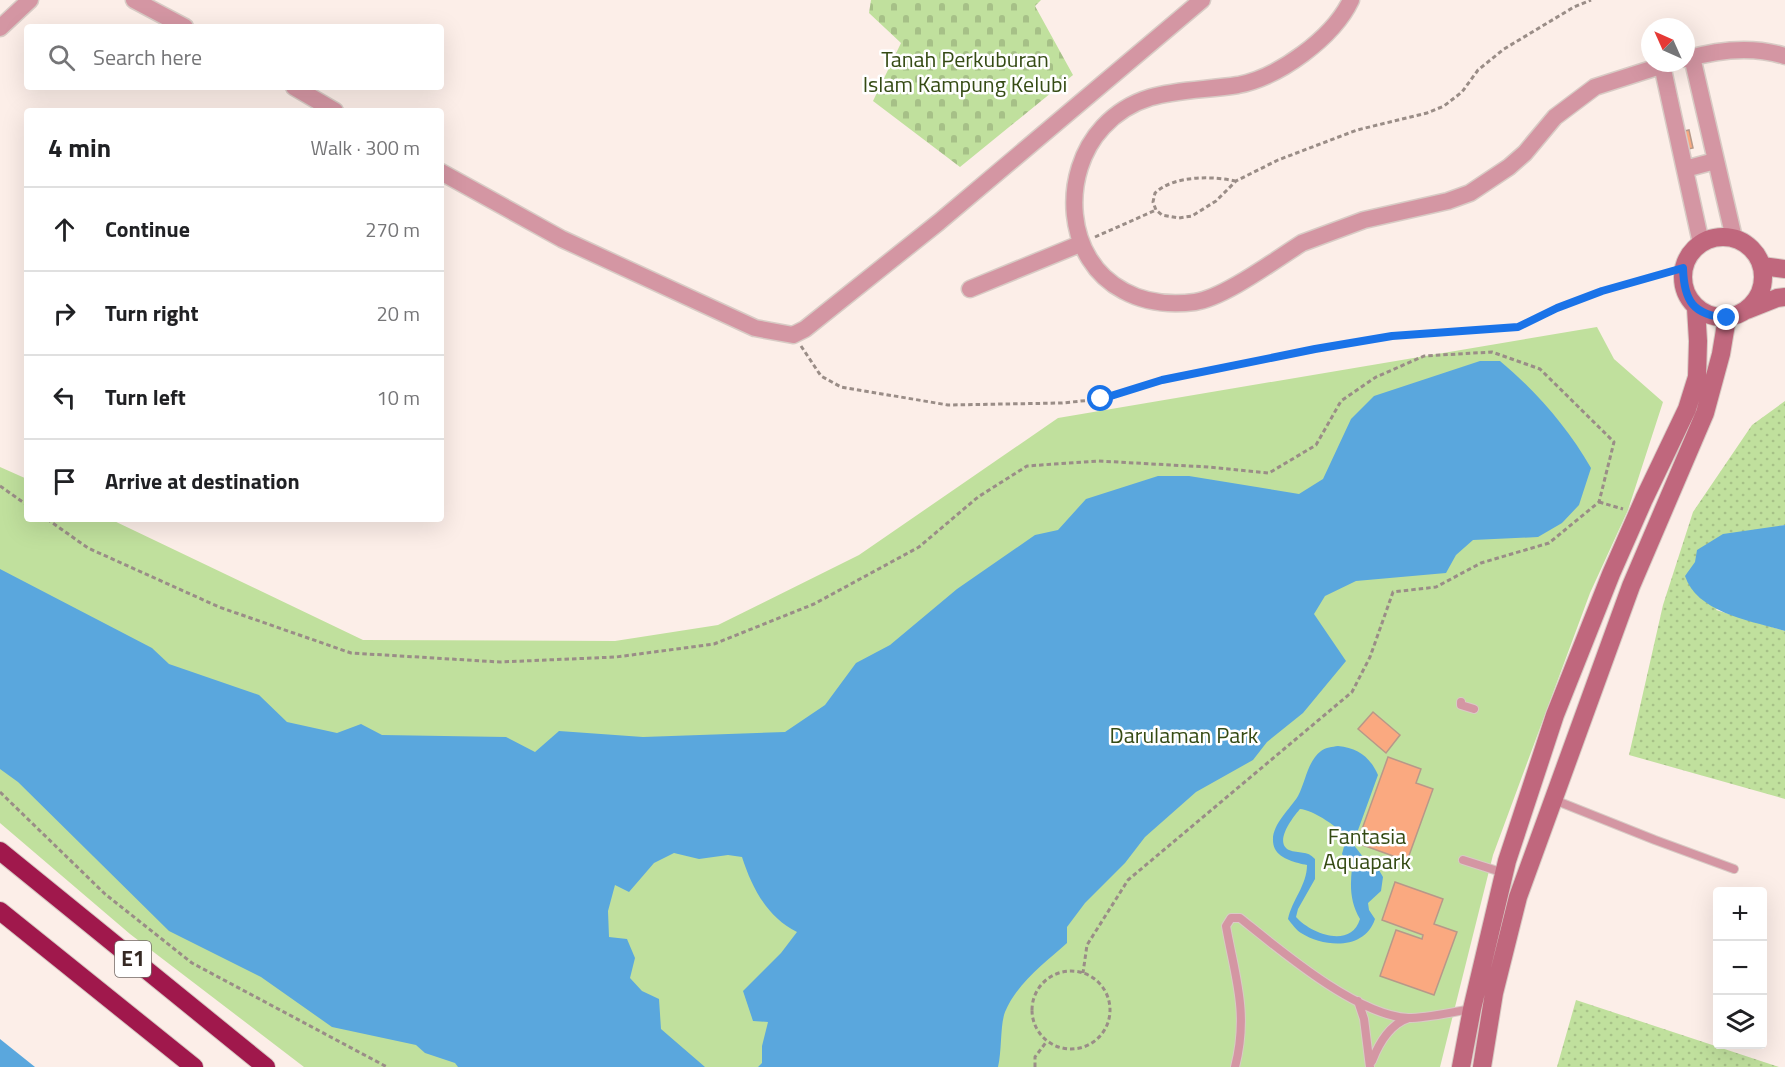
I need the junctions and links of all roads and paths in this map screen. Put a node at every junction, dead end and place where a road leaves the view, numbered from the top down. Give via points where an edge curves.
1 (30, 0) edge
2 (134, 0) edge
3 (1202, 0) edge
4 (1351, 0) edge
5 (1591, 0) edge
6 (179, 24) edge
7 (0, 28) edge
8 (1785, 56) edge
9 (1695, 57) edge
10 (1641, 72) edge
11 (1667, 72) edge
12 (1693, 72) edge
13 (299, 90) edge
14 (330, 108) edge
15 (1715, 161) junction
16 (1685, 169) junction
17 (444, 174) edge
18 (1236, 181) junction
19 (1156, 210) junction
20 (1734, 238) junction
21 (1701, 243) junction
22 (1080, 244) junction
23 (1762, 266) junction
24 (1683, 268) junction
25 (1785, 269) edge
26 (970, 289) dead end
27 (1785, 297) edge
28 (1696, 308) junction
29 (1746, 311) junction
30 (1727, 318) junction
31 (793, 335) junction
32 (0, 486) edge
33 (1599, 502) junction
34 (24, 503) edge
35 (1638, 515) junction
36 (50, 522) edge
37 (1461, 702) dead end
38 (1474, 709) dead end
39 (0, 792) edge
40 (1552, 799) junction
41 (0, 851) edge
42 (1463, 860) dead end
43 (1734, 868) dead end
44 (1504, 873) junction
45 (0, 911) edge
46 (1083, 973) junction
47 (1358, 1001) junction
48 (1472, 1009) junction
49 (1410, 1018) junction
50 (1047, 1041) junction
51 (1370, 1065) edge
52 (194, 1067) edge
53 (266, 1067) edge
54 (387, 1067) edge
55 (1035, 1067) edge
56 (1235, 1067) edge
57 (1461, 1067) edge
58 (1482, 1067) edge

1 - 7 street
2 - 6 street
3 - 31 street via 939,222 806,329
4 - 22 street via 1334,25 1284,67 1238,85 1153,95 1117,113 1092,139 1076,172 1075,211
5 - 18 path via 1504,49 1444,106 1332,138
8 - 9 street via 1754,50
10 - 22 street via 1595,87 1555,117 1509,167 1470,193 1364,220 1314,238 1223,292 1197,302 1166,304 1123,291 1103,276
11 - 16 street
12 - 15 street
13 - 14 street
15 - 16 street
15 - 20 street
16 - 21 street
17 - 31 street via 562,239 755,328
18 - 19 path via 1216,201 1192,216 1169,217
18 - 19 path via 1208,178 1170,183 1155,193
19 - 22 path
20 - 21 street via 1712,238
20 - 23 street via 1751,248
21 - 24 street
22 - 26 street
23 - 25 street
23 - 29 street via 1763,282 1758,297
24 - 28 street via 1684,290
24 - 31 path via 1602,291 1518,327 1381,338 1162,380 1101,399 1062,403 948,405 841,387 821,376
27 - 29 street
28 - 30 street via 1711,316
28 - 35 street via 1696,377 1687,410
29 - 30 street
30 - 40 street via 1722,354 1705,413 1631,586
32 - 34 path
33 - 35 path
33 - 36 path via 1614,442 1540,369 1492,352 1424,356 1376,377 1341,401 1316,446 1269,473 1098,461 1027,466 978,497 919,547 814,604 714,644 616,657 500,662 351,653 209,602 88,548
33 - 46 path via 1549,543 1481,563 1436,587 1393,592 1370,657 1352,692 1128,880 1087,945
35 - 44 street via 1556,716
37 - 38 lane
39 - 54 path via 105,894 192,963
40 - 43 lane
40 - 58 street via 1518,897 1494,993
41 - 53 highway, E1
42 - 44 lane
44 - 48 street
45 - 52 highway, E1
46 - 50 path via 1056,974 1036,993 1033,1019
46 - 50 path via 1100,983 1108,1000 1105,1028 1083,1047 1064,1048
47 - 49 lane via 1393,1016
47 - 51 lane
47 - 56 lane via 1298,964 1240,918 1231,918 1227,926 1238,979 1242,1034
48 - 49 lane
48 - 57 street
49 - 51 lane via 1388,1032
50 - 55 path via 1035,1057

